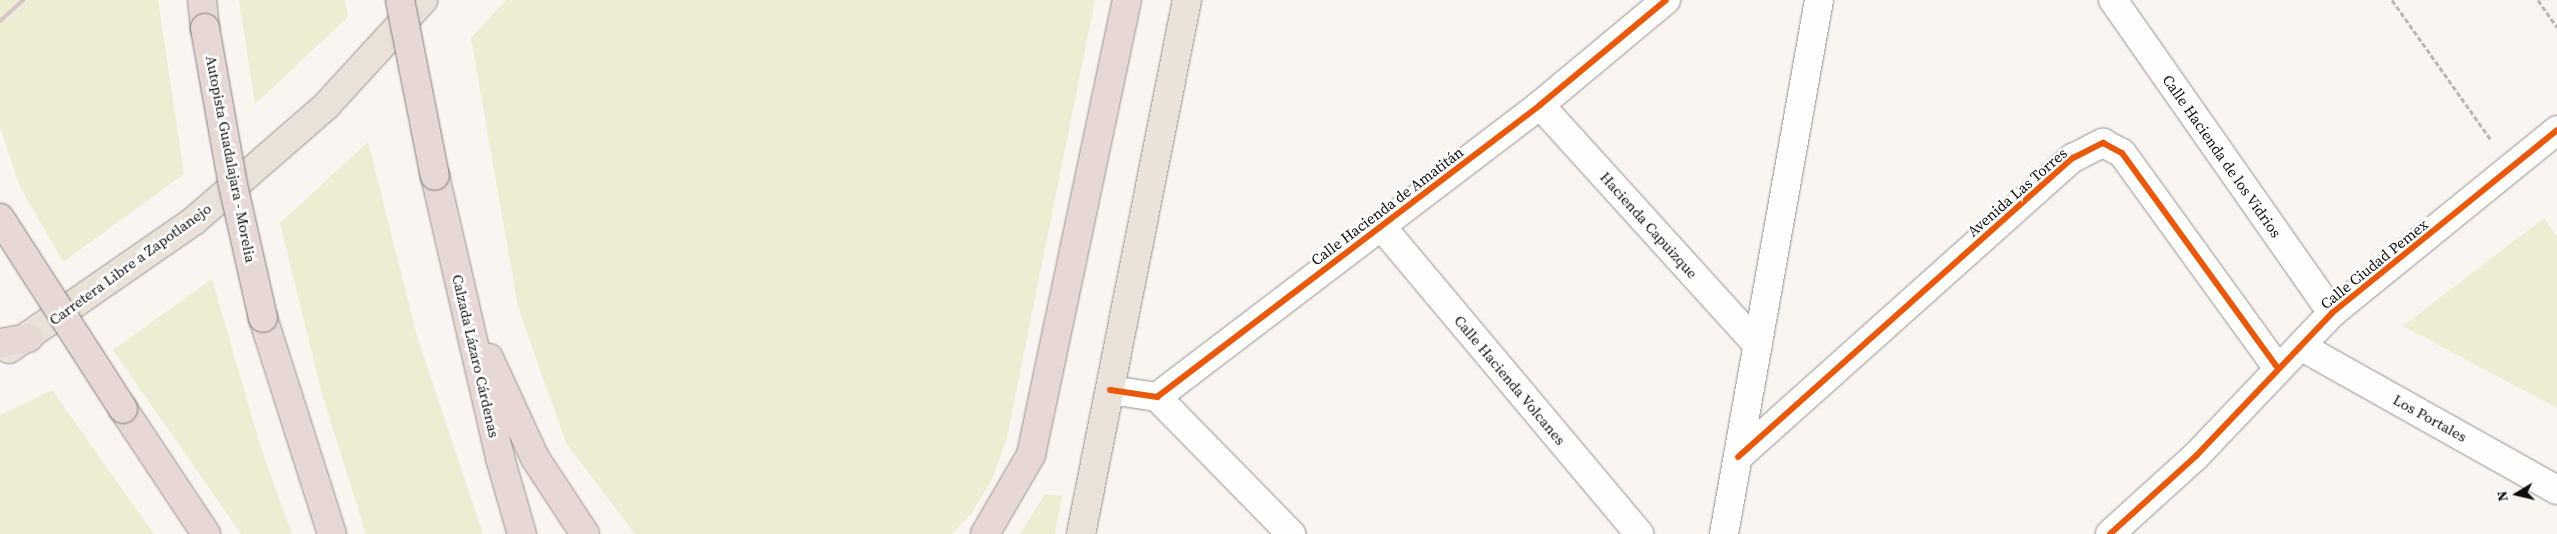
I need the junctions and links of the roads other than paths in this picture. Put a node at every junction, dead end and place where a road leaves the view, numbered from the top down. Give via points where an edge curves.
1 (202, 0) edge
2 (400, 0) edge
3 (423, 0) edge
4 (1127, 0) edge
5 (1187, 0) edge
6 (1666, 0) edge
7 (1819, 0) edge
8 (2113, 0) edge
9 (1540, 105) junction
10 (2556, 131) edge
11 (0, 218) edge
12 (1381, 226) junction
13 (465, 306) junction
14 (2332, 313) junction
15 (29, 338) junction
16 (0, 344) edge
17 (1758, 345) junction
18 (2302, 347) junction
19 (0, 354) edge
20 (2277, 367) junction
21 (1110, 390) junction
22 (1157, 398) junction
23 (1738, 457) junction
24 (2557, 490) edge
25 (206, 534) edge
26 (332, 534) edge
27 (522, 534) edge
28 (585, 534) edge
29 (986, 534) edge
30 (1081, 534) edge
31 (1291, 534) edge
32 (1639, 534) edge
33 (1724, 534) edge
34 (2110, 534) edge

1 - 26 highway, Autopista Guadalajara - Morelia, bridge via 233,185 263,318
2 - 13 highway, Calzada Lázaro Cárdenas, bridge
3 - 15 main road, Carretera Libre a Zapotlanejo via 326,106 195,220
4 - 29 highway via 1031,455
5 - 21 main road
6 - 9 street, Calle Hacienda de Amatitán
7 - 17 street
8 - 14 street, Calle Hacienda de los Vidrios
9 - 12 street, Calle Hacienda de Amatitán
9 - 17 street, Hacienda Capuizque
10 - 14 street, Calle Ciudad Pemex
11 - 25 highway, bridge
12 - 22 street, Calle Hacienda de Amatitán
12 - 32 street, Calle Hacienda Volcanes
13 - 27 highway, Calzada Lázaro Cárdenas
13 - 28 highway via 535,458
14 - 18 street, Calle Ciudad Pemex
15 - 16 highway
15 - 19 main road, Carretera Libre a Zapotlanejo
17 - 23 street
18 - 20 street, Calle Ciudad Pemex
18 - 24 street, Los Portales
20 - 23 street, Avenida Las Torres via 2122,153 2103,143 2073,158
20 - 34 street, Calle Ciudad Pemex via 2196,456
21 - 22 street
21 - 30 main road
22 - 31 street
23 - 33 street

